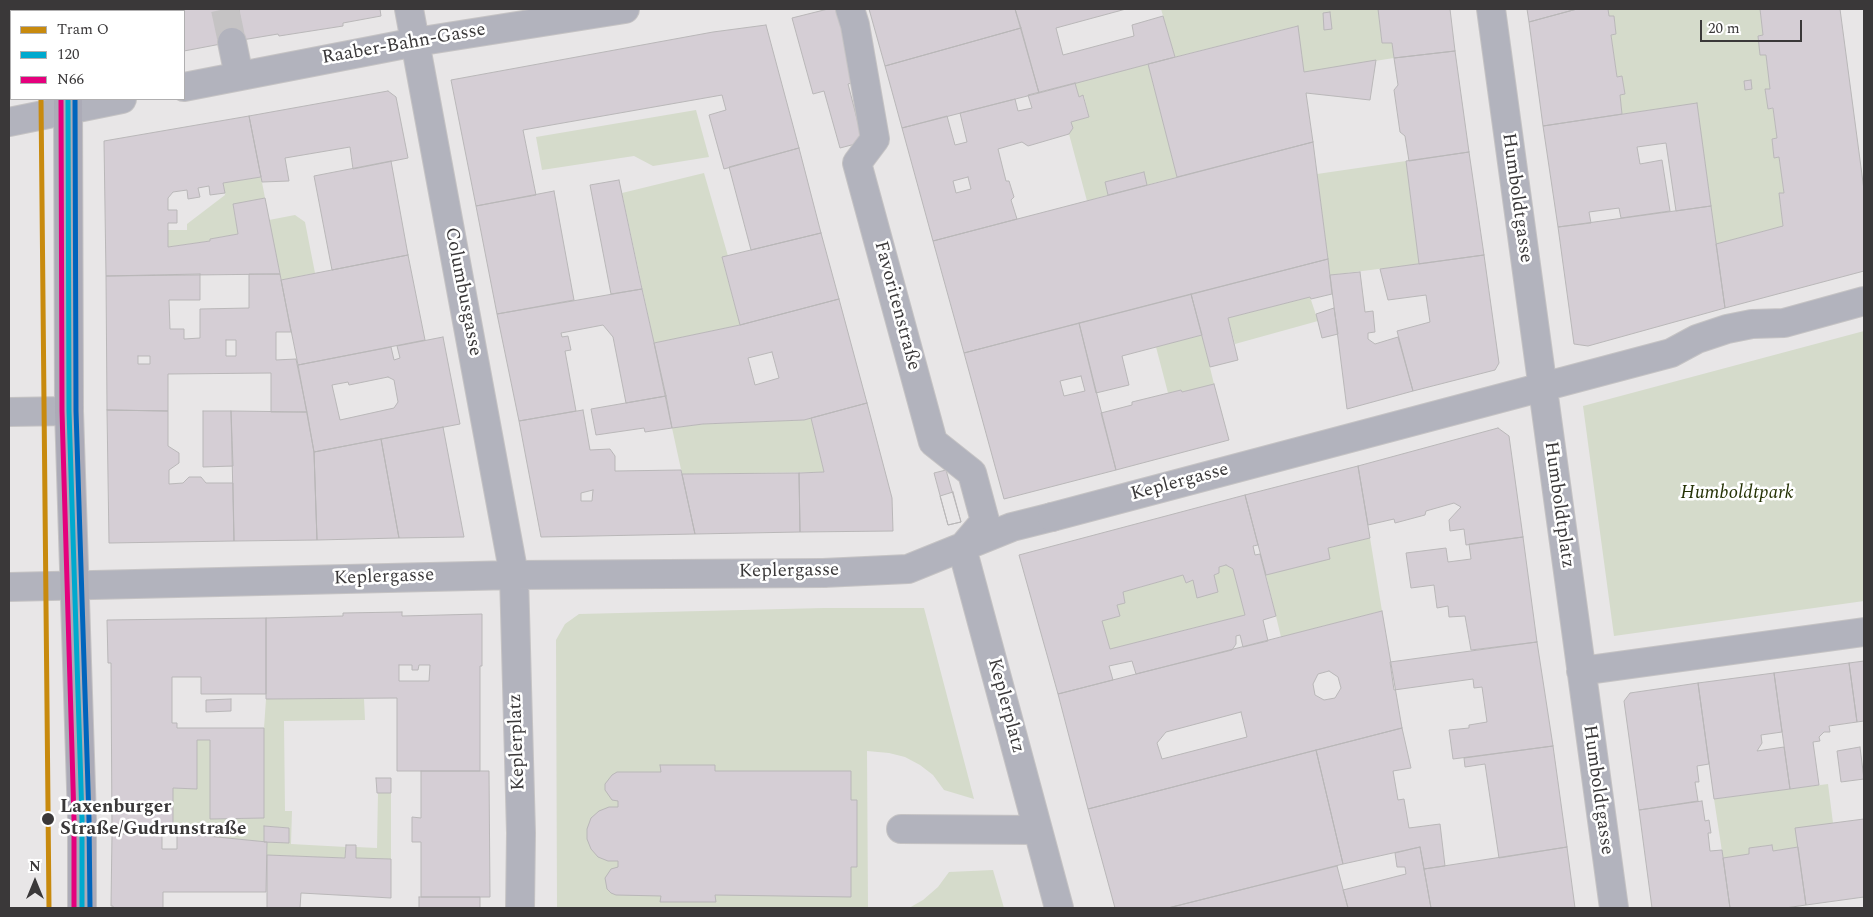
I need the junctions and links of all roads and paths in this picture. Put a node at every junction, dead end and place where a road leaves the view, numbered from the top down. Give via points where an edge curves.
1 (409, 9) edge
2 (625, 9) edge
3 (850, 9) edge
4 (1490, 9) edge
5 (232, 42) tunnel mouth
6 (416, 42) junction
7 (239, 76) junction
8 (185, 86) edge
9 (111, 100) edge
10 (68, 104) edge
11 (9, 122) edge
12 (1864, 301) edge
13 (1542, 387) junction
14 (69, 411) junction
15 (9, 412) edge
16 (962, 548) junction
17 (514, 575) junction
18 (74, 586) junction
19 (9, 587) edge
20 (1864, 632) edge
21 (1581, 671) junction
22 (901, 829) dead end
23 (1038, 830) junction
24 (82, 908) edge
25 (520, 908) edge
26 (1059, 908) edge
27 (1614, 908) edge

1 - 6 street, Columbusgasse
2 - 6 street, Raaber-Bahn-Gasse
3 - 16 street, Favoritenstraße via 874,139 858,163 933,442 972,473 985,521
4 - 13 street, Humboldtgasse
5 - 7 street
6 - 7 street, Raaber-Bahn-Gasse
6 - 17 street, Columbusgasse
7 - 8 street, Raaber-Bahn-Gasse
9 - 10 street
10 - 11 street
10 - 14 main road
12 - 13 street via 1784,323 1727,329 1697,339 1671,353
13 - 16 street, Keplergasse via 1012,527
13 - 21 street, Humboldtplatz
14 - 15 street
14 - 18 main road
16 - 17 street, Keplergasse via 908,569
16 - 23 street, Keplerplatz
17 - 18 street, Keplergasse
17 - 25 street, Keplerplatz
18 - 19 street, Keplergasse
18 - 24 main road
20 - 21 street
21 - 27 street, Humboldtgasse
22 - 23 street
23 - 26 street, Keplerplatz

